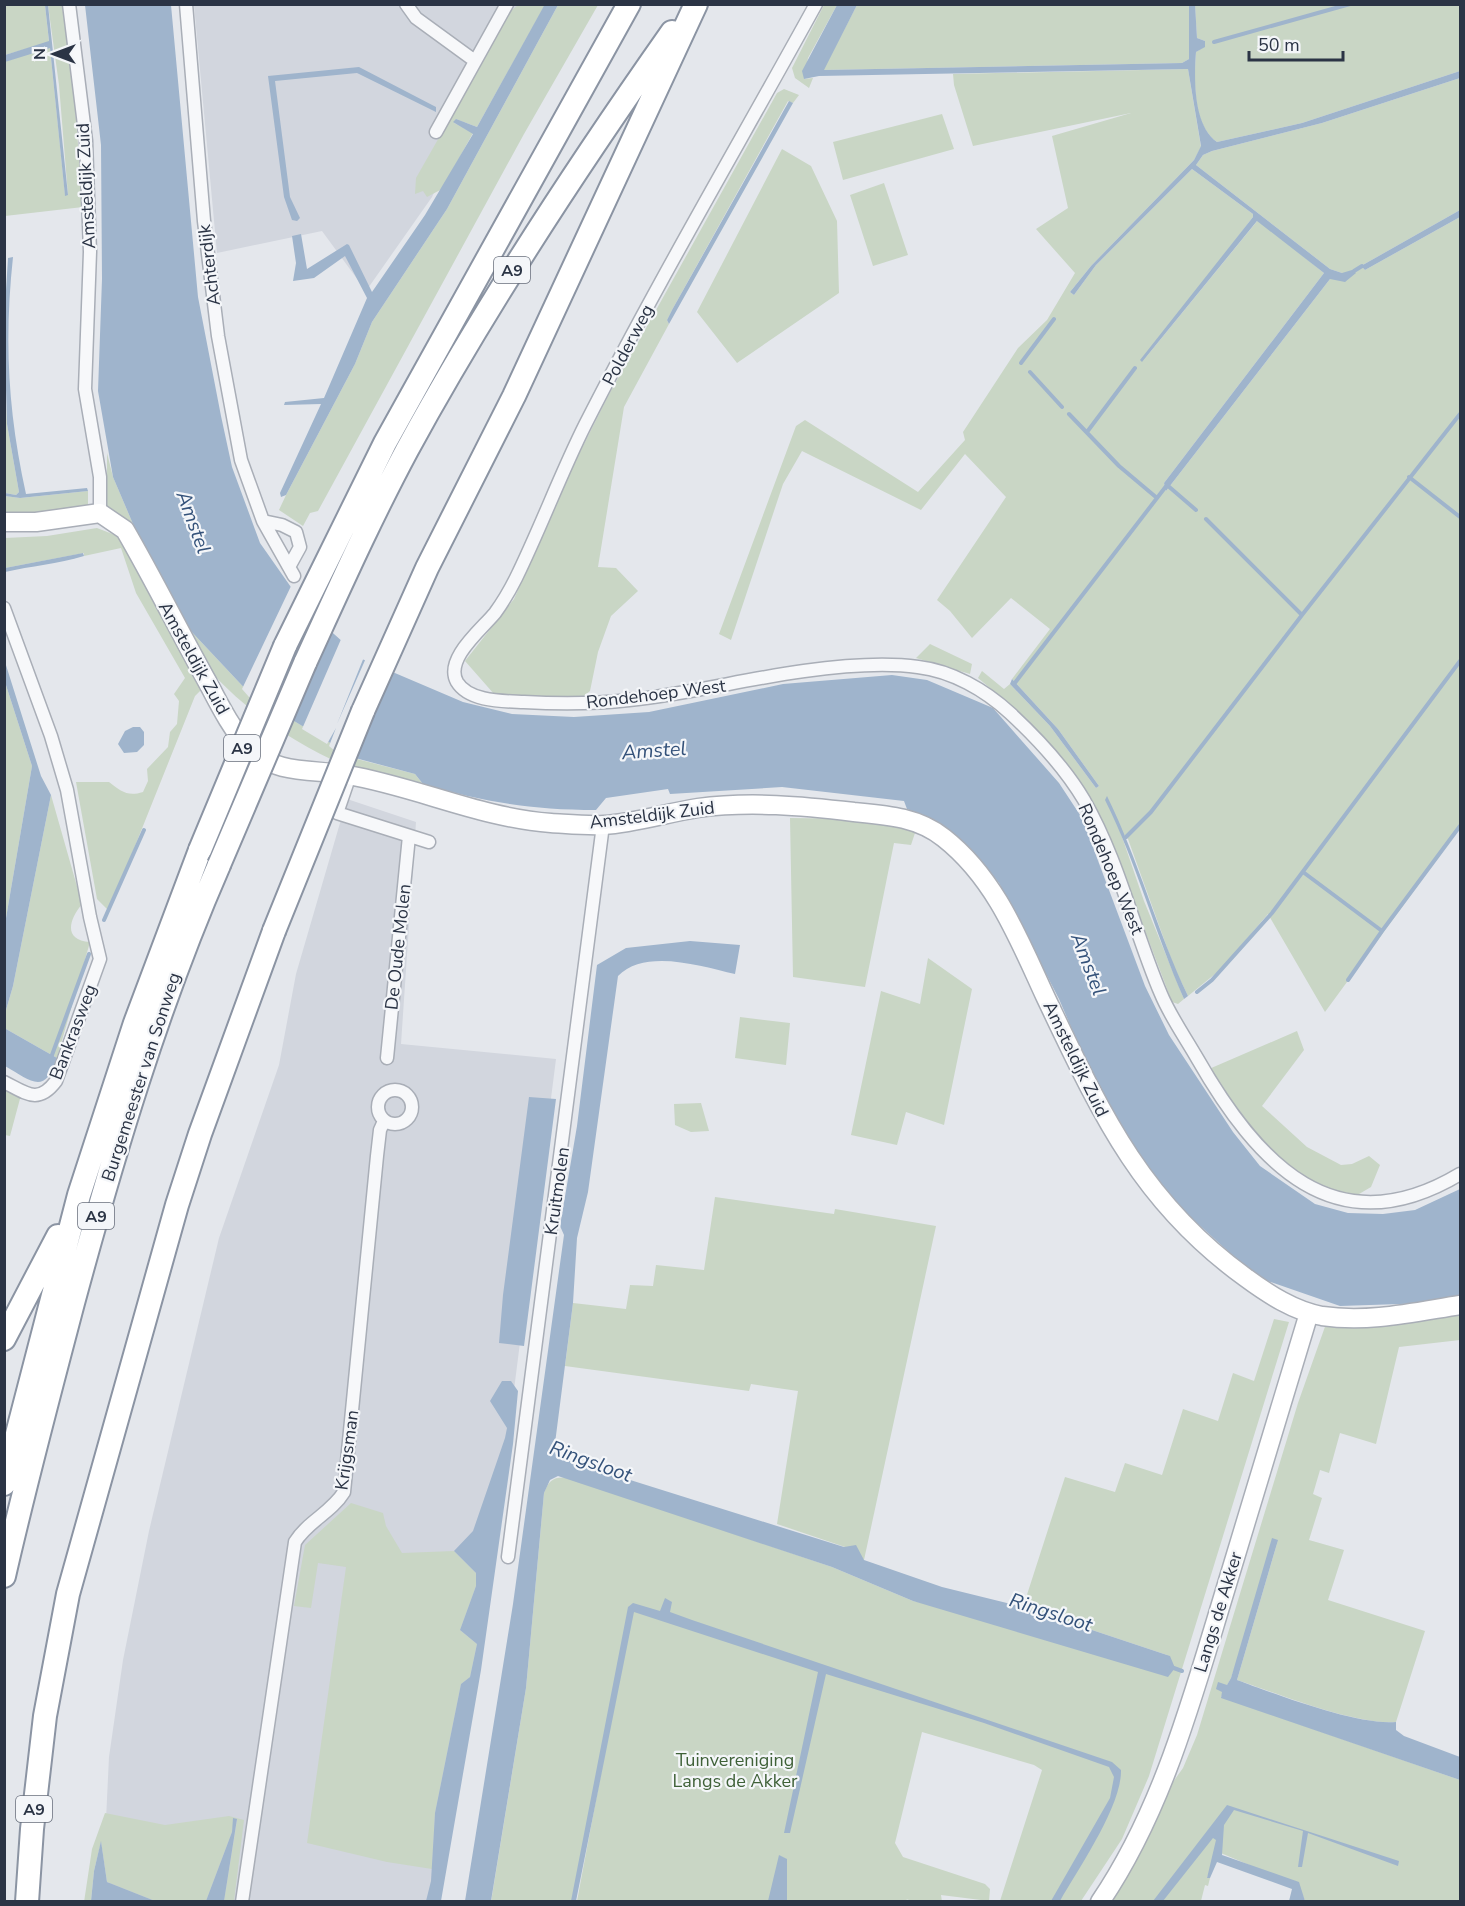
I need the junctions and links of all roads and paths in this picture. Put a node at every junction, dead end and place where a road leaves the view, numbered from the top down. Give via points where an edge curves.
1 (69, 4) edge
2 (186, 4) edge
3 (406, 4) edge
4 (507, 4) edge
5 (628, 4) edge
6 (693, 4) edge
7 (816, 4) edge
8 (475, 61) junction
9 (436, 132) dead end
10 (100, 513) junction
11 (263, 521) junction
12 (4, 522) edge
13 (4, 608) edge
14 (460, 687) joint
15 (350, 775) junction
16 (603, 825) junction
17 (409, 836) junction
18 (429, 842) dead end
19 (387, 1058) dead end
20 (4, 1082) edge
21 (384, 1120) dead end
22 (1461, 1174) edge
23 (79, 1195) junction
24 (1461, 1305) edge
25 (1309, 1312) junction
26 (4, 1339) edge
27 (4, 1484) edge
28 (507, 1557) dead end
29 (4, 1576) edge
30 (27, 1902) edge
31 (242, 1902) edge
32 (1100, 1902) edge

1 - 10 street, Amsteldijk Zuid via 86,141 90,213 85,388 100,477
2 - 11 street, Achterdijk via 218,336 241,460
3 - 8 street via 416,18
4 - 8 street
5 - 23 highway, Burgemeester van Sonweg / A9, bridge via 385,443 285,646 200,850 135,1023
6 - 29 highway, Burgemeester van Sonweg / A9, bridge via 522,254 418,431 305,663 175,973 99,1205
6 - 30 highway, A9, bridge via 514,396 428,568 333,783 200,1134 68,1594 45,1716
7 - 14 street, Polderweg via 647,306 579,438 507,595 462,651 454,672
8 - 9 street
10 - 12 street
10 - 15 street, Amsteldijk Zuid via 124,530 228,720 250,749 275,766
11 - 11 street, Achterdijk via 291,572 300,547 296,532
13 - 20 street, Bankrasweg via 44,714 66,790 100,959 50,1090 33,1095
14 - 22 street, Rondehoep West via 489,700 574,704 630,700 805,670 880,665 920,667 959,678 997,700 1029,730 1084,800 1115,869 1162,998 1217,1094 1259,1149 1289,1175 1350,1202 1391,1203 1433,1191
15 - 16 street, Amsteldijk Zuid via 499,816 545,823
15 - 17 street via 337,813
16 - 25 street, Amsteldijk Zuid via 698,808 799,806 919,822 944,837 978,871 1008,916 1096,1102 1144,1179 1173,1215 1226,1264 1260,1288
16 - 28 street, Kruitmolen
17 - 18 street
17 - 19 street, De Oude Molen
21 - 31 street, Krijgsman via 377,1156 344,1492 335,1507 302,1531 296,1542
23 - 26 highway, A9
23 - 27 highway, Burgemeester van Sonweg / A9
24 - 25 street, Amsteldijk Zuid via 1374,1318
25 - 32 street, Langs de Akker via 1161,1788

